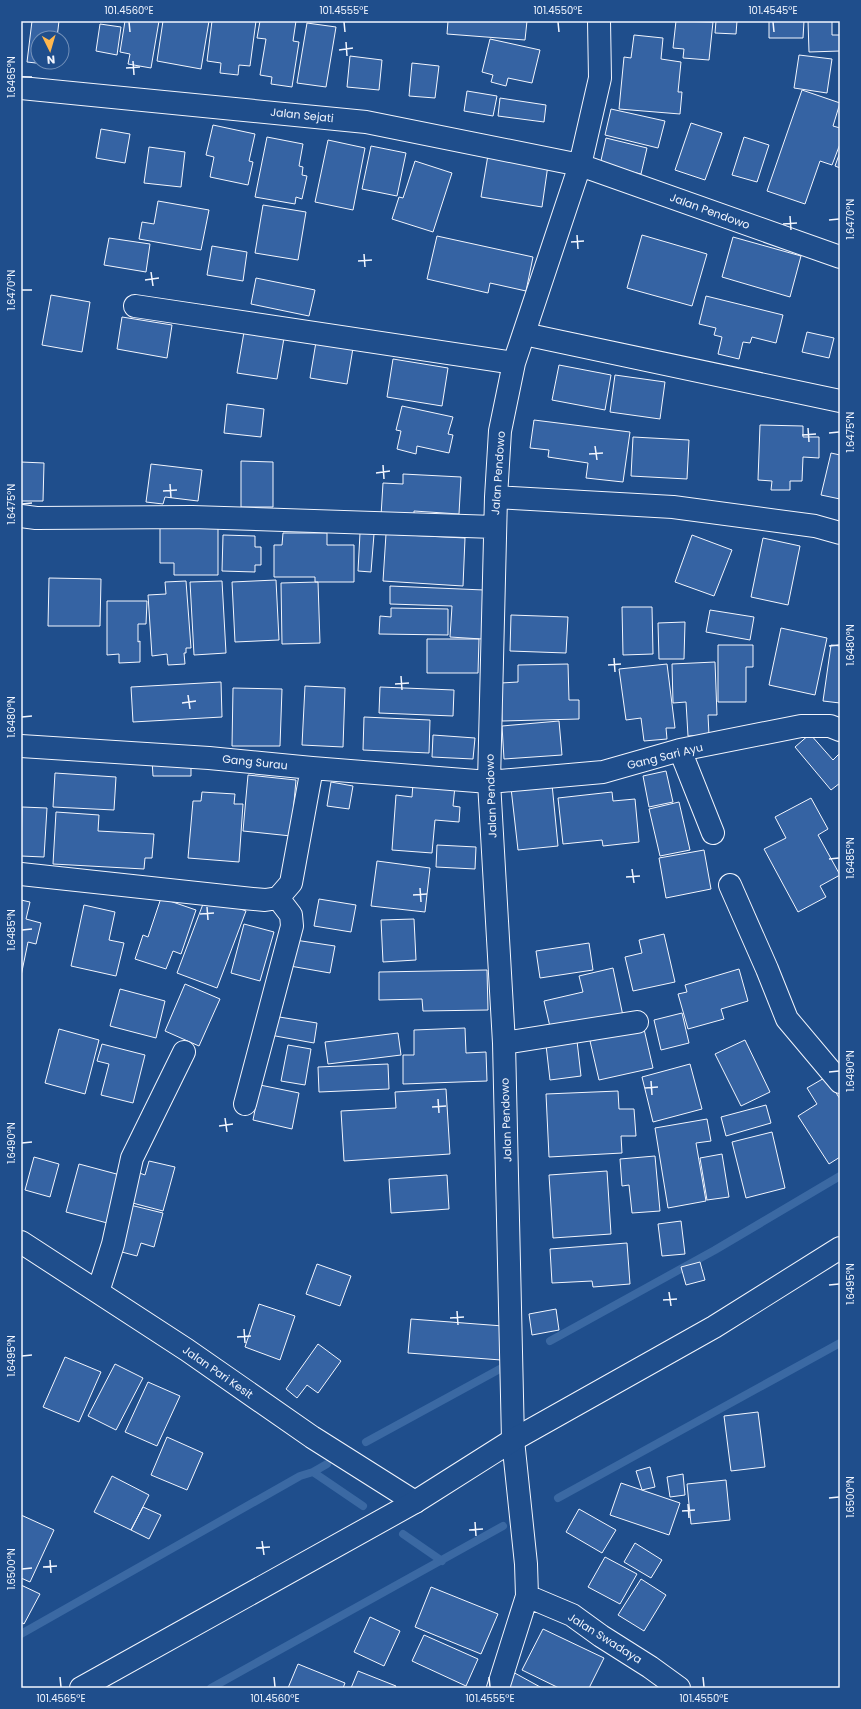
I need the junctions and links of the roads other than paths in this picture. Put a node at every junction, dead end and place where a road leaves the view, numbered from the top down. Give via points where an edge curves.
1 (599, 21) edge
2 (21, 88) edge
3 (580, 164) junction
4 (840, 257) edge
5 (135, 306) dead end
6 (524, 334) junction
7 (514, 363) junction
8 (840, 401) edge
9 (496, 497) junction
10 (21, 516) edge
11 (495, 526) junction
12 (840, 533) edge
13 (840, 730) edge
14 (21, 746) edge
15 (680, 750) junction
16 (312, 768) junction
17 (489, 782) junction
18 (713, 833) dead end
19 (21, 874) edge
20 (730, 885) dead end
21 (278, 898) junction
22 (637, 1022) dead end
23 (504, 1043) junction
24 (184, 1052) dead end
25 (840, 1082) edge
26 (245, 1104) dead end
27 (21, 1242) edge
28 (840, 1248) edge
29 (98, 1292) junction
30 (513, 1440) junction
31 (416, 1502) junction
32 (527, 1596) junction
33 (84, 1687) edge
34 (498, 1688) edge
35 (678, 1688) edge

1 - 3 street, Jalan Pendowo via 600,78
2 - 3 street, Jalan Sejati via 366,122
3 - 4 street, Jalan Pendowo
3 - 6 street, Jalan Pendowo
5 - 7 street
6 - 7 street, Jalan Pendowo
6 - 8 street
7 - 9 street, Jalan Pendowo via 500,431
9 - 11 street, Jalan Pendowo
9 - 12 street via 673,507 815,526
10 - 11 street via 192,517
11 - 17 street, Jalan Pendowo
13 - 15 street, Gang Sari Ayu via 830,726 801,726
14 - 16 street, Gang Surau via 209,758
15 - 17 street, Gang Sari Ayu via 603,772
15 - 18 street
16 - 17 street, Gang Surau
16 - 21 street via 291,883
17 - 23 street, Jalan Pendowo
19 - 21 street via 243,898
20 - 25 street via 787,1019
21 - 26 street via 291,915 292,926
22 - 23 street
23 - 30 street, Jalan Pendowo
24 - 29 street via 132,1158 113,1244
27 - 29 street, Jalan Pari Kesit
28 - 30 street via 714,1327
29 - 31 street, Jalan Pari Kesit via 312,1437
30 - 31 street
30 - 32 street, Jalan Pendowo
31 - 33 street
32 - 34 street, Jalan Pendowo
32 - 35 street, Jalan Swadaya via 572,1616

